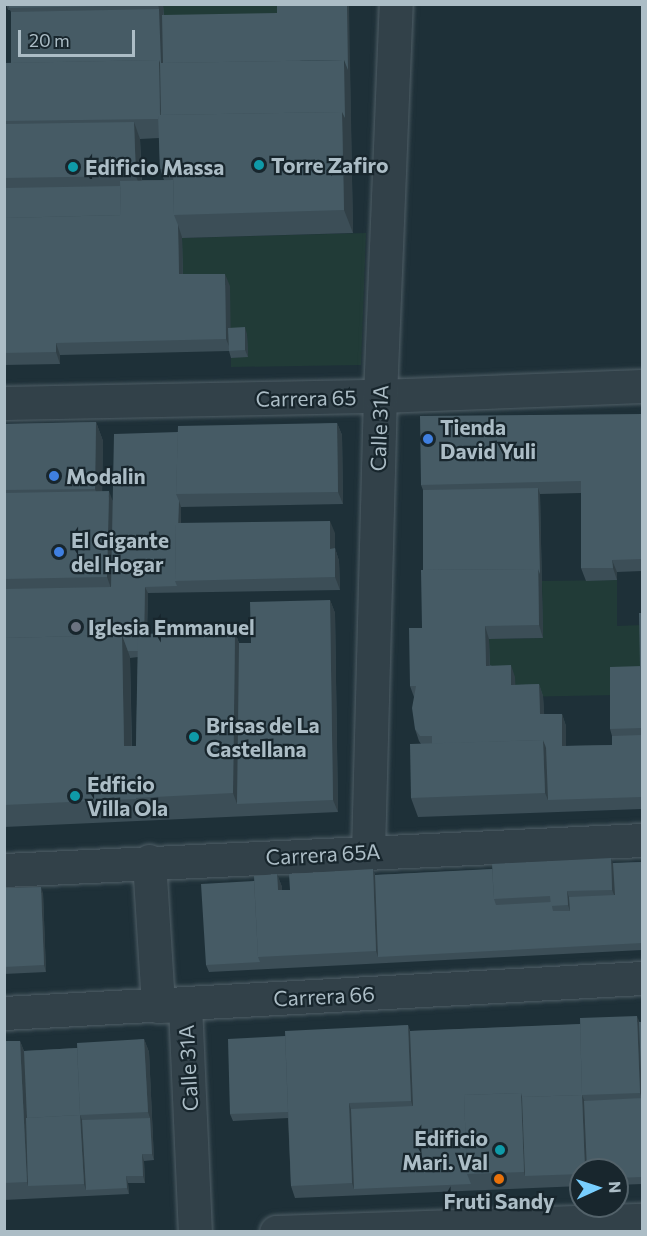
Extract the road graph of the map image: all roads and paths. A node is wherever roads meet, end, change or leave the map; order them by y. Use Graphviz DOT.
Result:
graph roads {
  1 [pos="396,4"];
  2 [pos="642,386"];
  3 [pos="380,396"];
  4 [pos="4,403"];
  5 [pos="642,840"];
  6 [pos="368,852"];
  7 [pos="149,861"];
  8 [pos="4,870"];
  9 [pos="642,978"];
  10 [pos="171,1005"];
  11 [pos="4,1013"];
  12 [pos="642,1220"];
  13 [pos="195,1232"];
  14 [pos="276,1232"];
  1 -- 3 [label="street, Calle 31A"];
  2 -- 3 [label="street, Carrera 65"];
  3 -- 4 [label="street, Carrera 65"];
  3 -- 6 [label="street, Calle 31A"];
  5 -- 6 [label="street, Carrera 65A"];
  6 -- 7 [label="street, Carrera 65A"];
  7 -- 8 [label="street, Carrera 65A"];
  7 -- 10 [label="street, Calle 31A"];
  9 -- 10 [label="street, Carrera 66"];
  10 -- 11 [label="street, Carrera 66"];
  10 -- 13 [label="street, Calle 31A"];
  12 -- 14 [label="street"];
}
